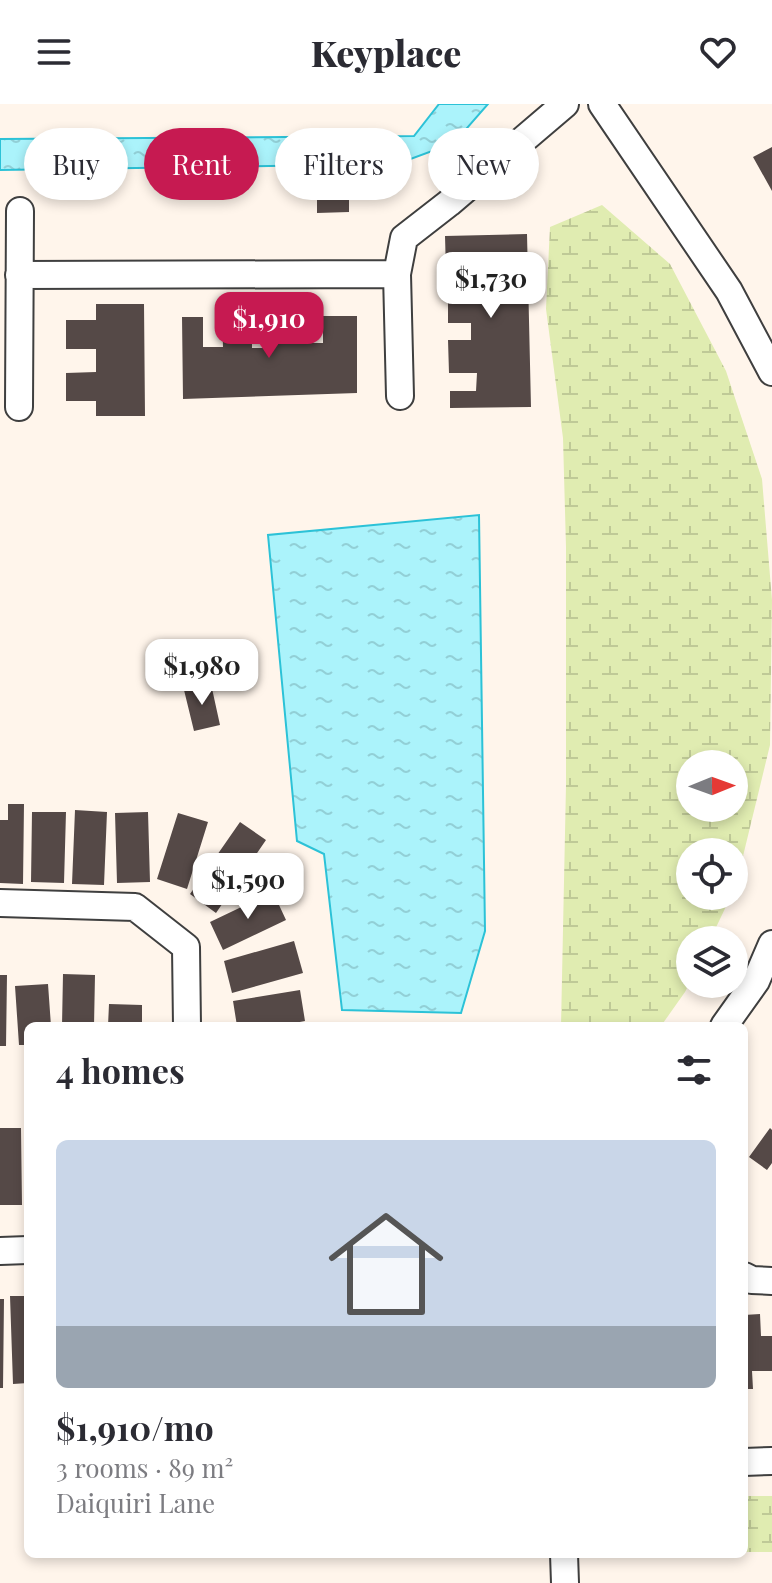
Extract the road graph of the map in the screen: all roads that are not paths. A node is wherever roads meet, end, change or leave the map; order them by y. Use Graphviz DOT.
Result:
graph roads {
  1 [pos="565,104"];
  2 [pos="602,104"];
  3 [pos="20,211"];
  4 [pos="397,274"];
  5 [pos="19,275"];
  6 [pos="772,372"];
  7 [pos="400,396"];
  8 [pos="19,407"];
  9 [pos="0,903"];
  10 [pos="772,944"];
  11 [pos="187,1022"];
  12 [pos="727,1022"];
  13 [pos="24,1250"];
  14 [pos="0,1251"];
  15 [pos="748,1278"];
  16 [pos="772,1281"];
  17 [pos="772,1461"];
  18 [pos="748,1462"];
  19 [pos="564,1558"];
  20 [pos="565,1583"];
  1 -- 4 [label="street"];
  2 -- 6 [label="street"];
  3 -- 5 [label="street"];
  4 -- 5 [label="street"];
  4 -- 7 [label="street"];
  5 -- 8 [label="street"];
  9 -- 11 [label="street"];
  10 -- 12 [label="street"];
  13 -- 14 [label="street"];
  15 -- 16 [label="street"];
  17 -- 18 [label="street"];
  19 -- 20 [label="street"];
}
